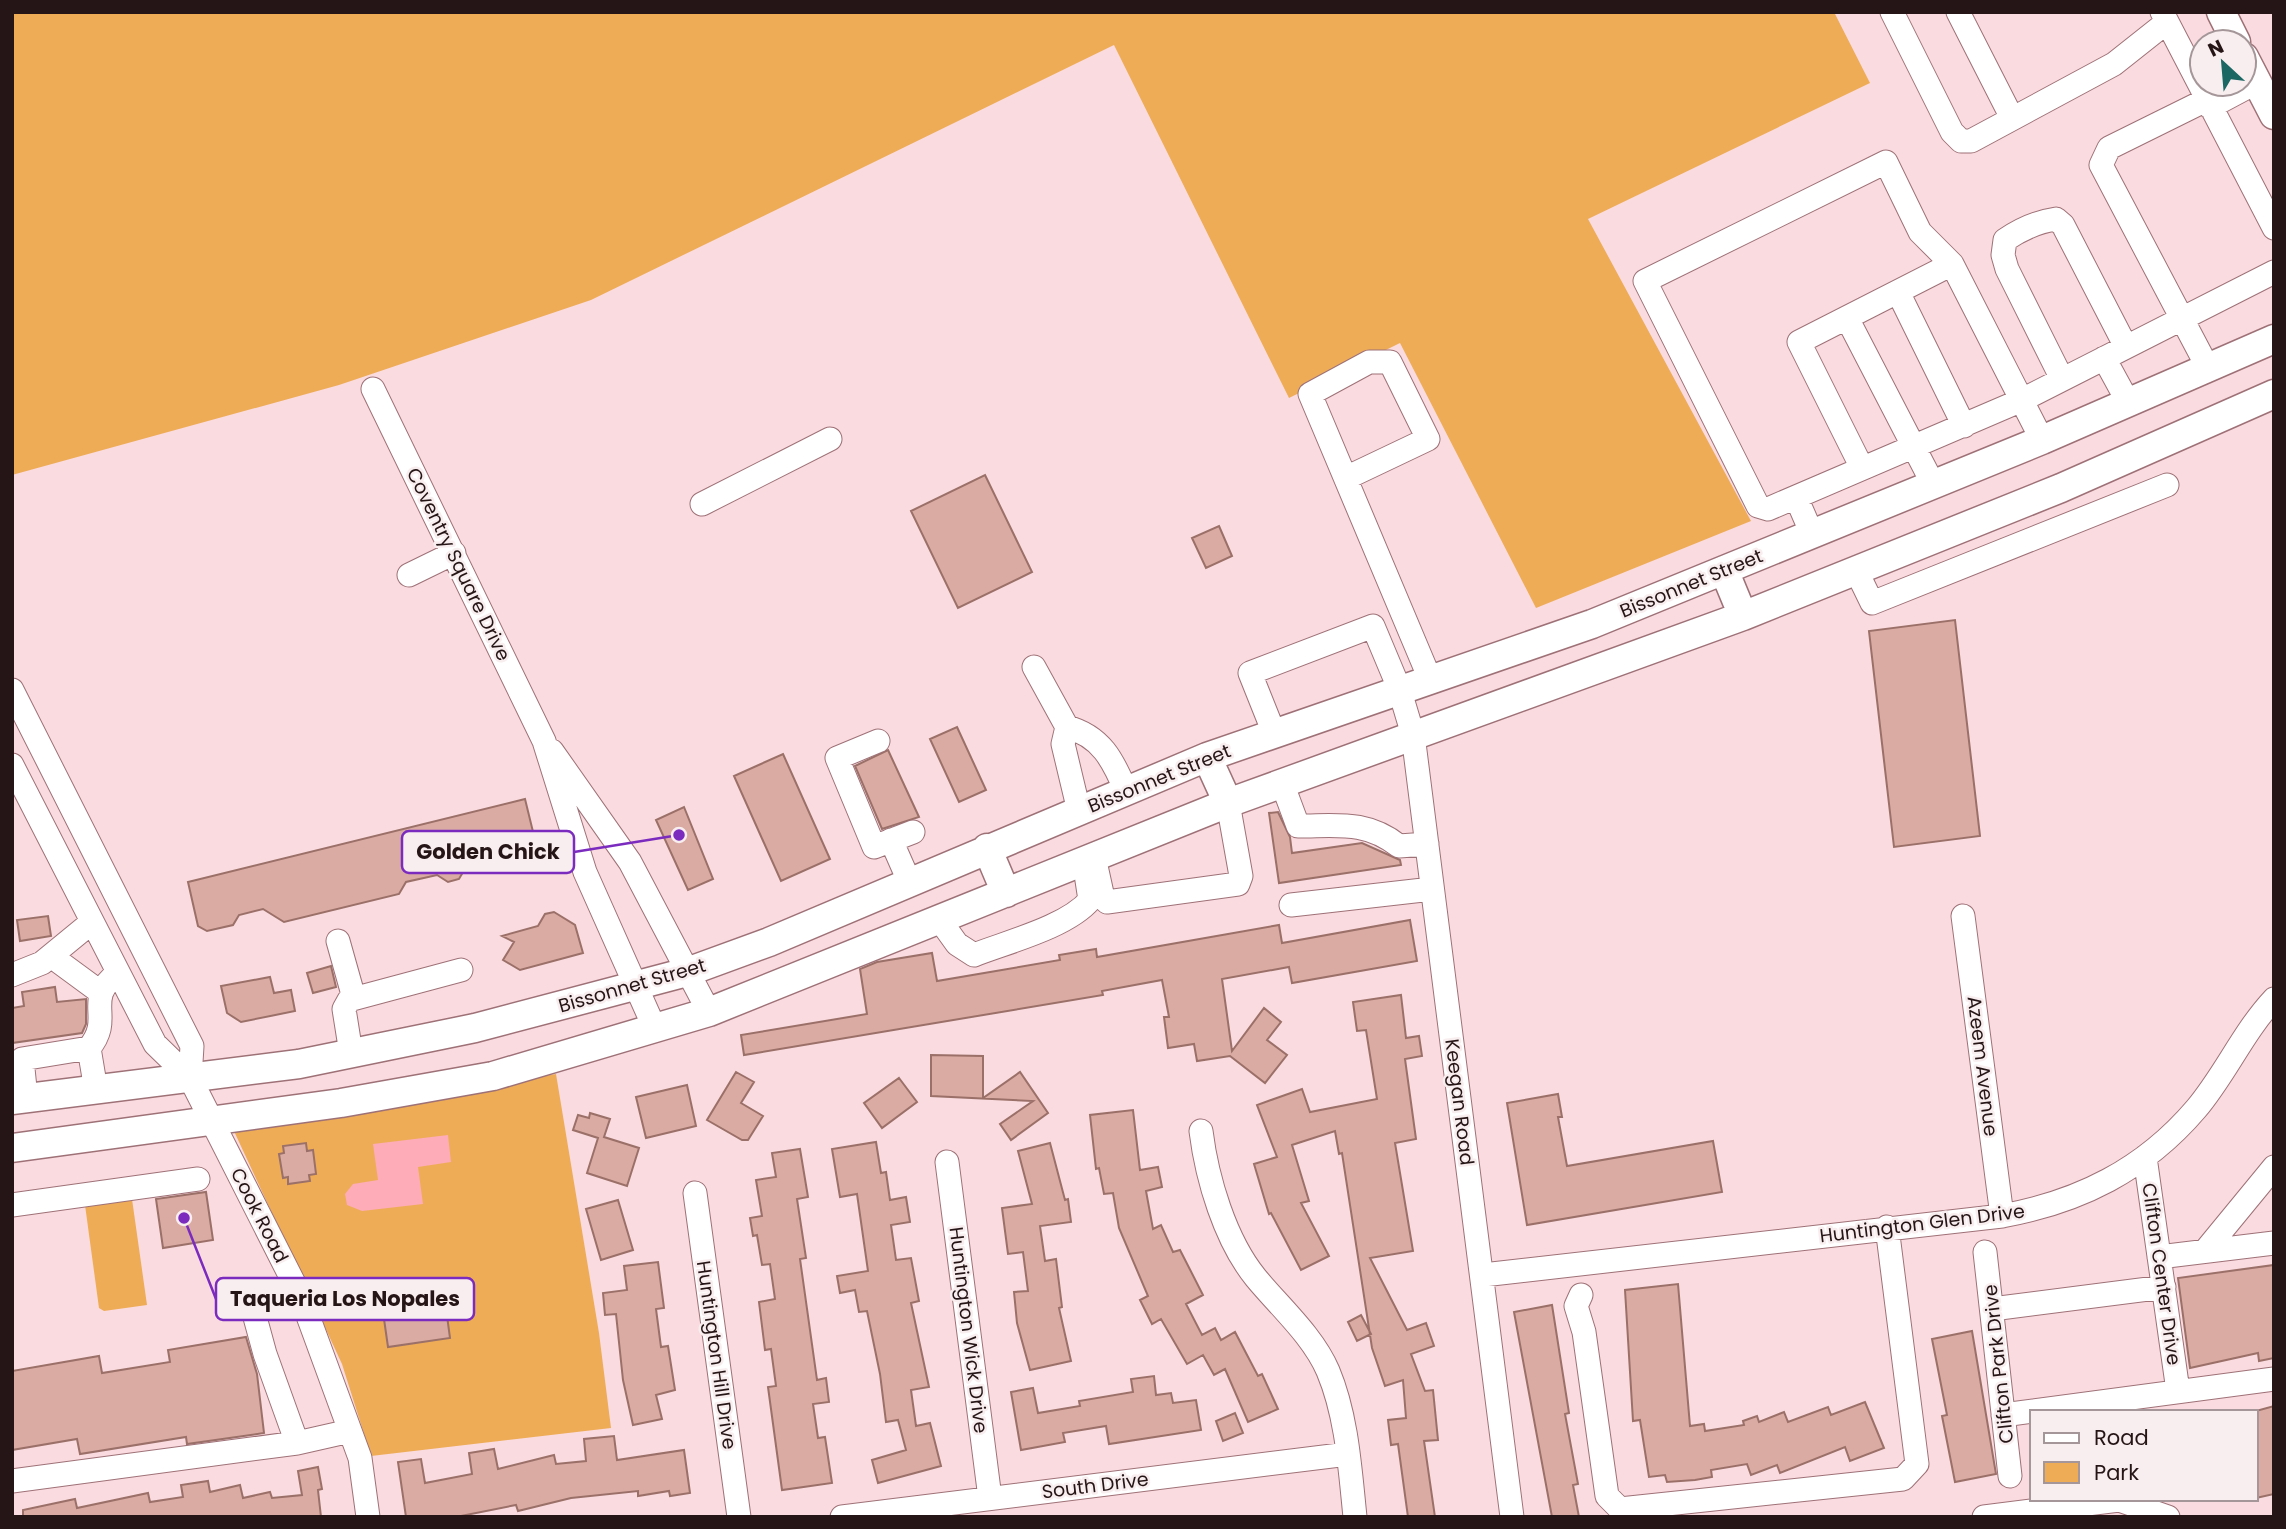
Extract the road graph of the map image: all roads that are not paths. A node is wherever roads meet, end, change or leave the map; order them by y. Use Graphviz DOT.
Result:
graph roads {
  1 [pos="1892,12"];
  2 [pos="1958,12"];
  3 [pos="2221,12"];
  4 [pos="2164,17"];
  5 [pos="2229,28"];
  6 [pos="2258,84"];
  7 [pos="2221,98"];
  8 [pos="2208,104"];
  9 [pos="2274,115"];
  10 [pos="2012,118"];
  11 [pos="2274,228"];
  12 [pos="1952,264"];
  13 [pos="2274,272"];
  14 [pos="1898,292"];
  15 [pos="1847,318"];
  16 [pos="2182,319"];
  17 [pos="2274,339"];
  18 [pos="2126,347"];
  19 [pos="2104,358"];
  20 [pos="2208,368"];
  21 [pos="2062,379"];
  22 [pos="373,389"];
  23 [pos="2022,400"];
  24 [pos="2272,400"];
  25 [pos="2128,402"];
  26 [pos="1964,426"];
  27 [pos="830,439"];
  28 [pos="2042,440"];
  29 [pos="1914,446"];
  30 [pos="1862,468"];
  31 [pos="1346,478"];
  32 [pos="1933,484"];
  33 [pos="2167,485"];
  34 [pos="1796,497"];
  35 [pos="702,504"];
  36 [pos="1812,534"];
  37 [pos="454,553"];
  38 [pos="1724,570"];
  39 [pos="1856,570"];
  40 [pos="409,575"];
  41 [pos="1742,616"];
  42 [pos="1034,667"];
  43 [pos="1430,678"];
  44 [pos="1399,688"];
  45 [pos="12,690"];
  46 [pos="1068,727"];
  47 [pos="1274,733"];
  48 [pos="1413,735"];
  49 [pos="544,741"];
  50 [pos="878,741"];
  51 [pos="1206,757"];
  52 [pos="12,765"];
  53 [pos="1282,783"];
  54 [pos="1126,791"];
  55 [pos="1228,803"];
  56 [pos="1079,811"];
  57 [pos="913,832"];
  58 [pos="891,840"];
  59 [pos="1427,844"];
  60 [pos="988,848"];
  61 [pos="1088,860"];
  62 [pos="909,881"];
  63 [pos="1433,889"];
  64 [pos="1006,893"];
  65 [pos="1291,905"];
  66 [pos="1963,916"];
  67 [pos="939,919"];
  68 [pos="92,922"];
  69 [pos="338,941"];
  70 [pos="51,956"];
  71 [pos="461,970"];
  72 [pos="687,972"];
  73 [pos="118,973"];
  74 [pos="12,975"];
  75 [pos="635,988"];
  76 [pos="100,992"];
  77 [pos="354,998"];
  78 [pos="2274,999"];
  79 [pos="709,1012"];
  80 [pos="655,1029"];
  81 [pos="89,1048"];
  82 [pos="351,1053"];
  83 [pos="17,1060"];
  84 [pos="190,1078"];
  85 [pos="96,1090"];
  86 [pos="19,1099"];
  87 [pos="213,1121"];
  88 [pos="1200,1131"];
  89 [pos="12,1148"];
  90 [pos="2146,1157"];
  91 [pos="947,1161"];
  92 [pos="2274,1167"];
  93 [pos="198,1179"];
  94 [pos="695,1193"];
  95 [pos="12,1205"];
  96 [pos="2002,1216"];
  97 [pos="1887,1227"];
  98 [pos="2274,1242"];
  99 [pos="2205,1251"];
  100 [pos="1986,1252"];
  101 [pos="2160,1257"];
  102 [pos="1576,1264"];
  103 [pos="1483,1275"];
  104 [pos="2164,1287"];
  105 [pos="1992,1309"];
  106 [pos="253,1310"];
  107 [pos="2274,1379"];
  108 [pos="2178,1391"];
  109 [pos="2039,1410"];
  110 [pos="2030,1411"];
  111 [pos="2003,1415"];
  112 [pos="351,1431"];
  113 [pos="297,1443"];
  114 [pos="1348,1454"];
  115 [pos="2010,1476"];
  116 [pos="12,1481"];
  117 [pos="990,1498"];
  118 [pos="2111,1501"];
  119 [pos="2122,1501"];
  120 [pos="368,1517"];
  121 [pos="738,1517"];
  122 [pos="842,1517"];
  123 [pos="1356,1517"];
  124 [pos="1512,1517"];
  125 [pos="1984,1517"];
  126 [pos="2168,1517"];
  1 -- 10 [label="street"];
  2 -- 10 [label="street"];
  3 -- 5 [label="main road"];
  4 -- 8 [label="street"];
  4 -- 10 [label="street"];
  6 -- 9 [label="main road"];
  7 -- 8 [label="street"];
  8 -- 11 [label="street"];
  8 -- 16 [label="street"];
  12 -- 14 [label="street"];
  12 -- 23 [label="street"];
  12 -- 34 [label="street"];
  13 -- 16 [label="street"];
  14 -- 15 [label="street"];
  14 -- 26 [label="street"];
  15 -- 29 [label="street"];
  15 -- 30 [label="street"];
  16 -- 18 [label="street"];
  16 -- 20 [label="street"];
  17 -- 20 [label="main road, Bissonnet Street"];
  18 -- 19 [label="street"];
  18 -- 21 [label="street"];
  19 -- 21 [label="street"];
  19 -- 25 [label="street"];
  20 -- 25 [label="main road, Bissonnet Street"];
  21 -- 23 [label="street"];
  22 -- 37 [label="street, Coventry Square Drive"];
  23 -- 26 [label="street"];
  23 -- 28 [label="street"];
  24 -- 39 [label="main road"];
  25 -- 28 [label="main road, Bissonnet Street"];
  26 -- 29 [label="street"];
  27 -- 35 [label="street"];
  28 -- 32 [label="main road, Bissonnet Street"];
  29 -- 30 [label="street"];
  29 -- 32 [label="street"];
  30 -- 34 [label="street"];
  31 -- 31 [label="street"];
  31 -- 43 [label="street"];
  32 -- 36 [label="main road, Bissonnet Street"];
  33 -- 39 [label="street"];
  34 -- 36 [label="street"];
  36 -- 38 [label="main road, Bissonnet Street"];
  37 -- 40 [label="street"];
  37 -- 49 [label="street, Coventry Square Drive"];
  38 -- 41 [label="main road"];
  38 -- 43 [label="main road, Bissonnet Street"];
  39 -- 41 [label="main road"];
  41 -- 48 [label="main road"];
  42 -- 46 [label="street"];
  43 -- 44 [label="main road, Bissonnet Street"];
  44 -- 47 [label="main road, Bissonnet Street"];
  44 -- 47 [label="street, Keegan Road"];
  44 -- 48 [label="street, Keegan Road"];
  45 -- 84 [label="street, Cook Road"];
  46 -- 54 [label="street"];
  46 -- 56 [label="street"];
  47 -- 51 [label="main road, Bissonnet Street"];
  48 -- 53 [label="main road"];
  48 -- 59 [label="street, Keegan Road"];
  49 -- 72 [label="street, Coventry Square Drive"];
  49 -- 75 [label="street, Coventry Square Drive"];
  50 -- 58 [label="street"];
  51 -- 54 [label="main road, Bissonnet Street"];
  51 -- 55 [label="main road"];
  52 -- 68 [label="street, Cook Road"];
  53 -- 55 [label="main road"];
  53 -- 59 [label="street"];
  54 -- 56 [label="main road, Bissonnet Street"];
  55 -- 61 [label="main road"];
  55 -- 61 [label="street"];
  56 -- 60 [label="main road, Bissonnet Street"];
  57 -- 58 [label="street"];
  58 -- 62 [label="street"];
  59 -- 63 [label="street, Keegan Road"];
  60 -- 62 [label="main road, Bissonnet Street"];
  60 -- 64 [label="main road"];
  61 -- 64 [label="main road"];
  61 -- 67 [label="street"];
  62 -- 72 [label="main road, Bissonnet Street"];
  63 -- 65 [label="street"];
  63 -- 103 [label="street, Keegan Road"];
  64 -- 67 [label="main road"];
  66 -- 96 [label="street, Azeem Avenue"];
  67 -- 79 [label="main road"];
  68 -- 70 [label="street"];
  68 -- 73 [label="street, Cook Road"];
  69 -- 77 [label="street"];
  70 -- 74 [label="street"];
  70 -- 76 [label="street"];
  71 -- 77 [label="street"];
  72 -- 75 [label="main road, Bissonnet Street"];
  72 -- 79 [label="street, Coventry Square Drive"];
  73 -- 76 [label="street"];
  73 -- 84 [label="street, Cook Road"];
  75 -- 80 [label="street, Coventry Square Drive"];
  75 -- 82 [label="main road, Bissonnet Street"];
  76 -- 81 [label="street"];
  77 -- 82 [label="street"];
  78 -- 90 [label="street, Huntington Glen Drive"];
  79 -- 80 [label="main road"];
  80 -- 87 [label="main road"];
  81 -- 83 [label="street"];
  81 -- 85 [label="street"];
  82 -- 84 [label="main road, Bissonnet Street"];
  83 -- 86 [label="street"];
  84 -- 85 [label="main road, Bissonnet Street"];
  84 -- 87 [label="street, Cook Road"];
  85 -- 86 [label="main road, Bissonnet Street"];
  87 -- 89 [label="main road"];
  87 -- 112 [label="street, Cook Road"];
  88 -- 114 [label="street"];
  90 -- 96 [label="street, Huntington Glen Drive"];
  90 -- 101 [label="street, Clifton Center Drive"];
  91 -- 117 [label="street, Huntington Wick Drive"];
  92 -- 99 [label="street"];
  93 -- 95 [label="street"];
  94 -- 121 [label="street, Huntington Hill Drive"];
  96 -- 97 [label="street, Huntington Glen Drive"];
  97 -- 102 [label="street, Huntington Glen Drive"];
  97 -- 102 [label="street"];
  98 -- 99 [label="street"];
  99 -- 101 [label="street"];
  100 -- 105 [label="street, Clifton Park Drive"];
  101 -- 104 [label="street, Clifton Center Drive"];
  102 -- 103 [label="street, Huntington Glen Drive"];
  103 -- 124 [label="street, Keegan Road"];
  104 -- 105 [label="street"];
  104 -- 108 [label="street, Clifton Center Drive"];
  105 -- 111 [label="street, Clifton Park Drive"];
  106 -- 113 [label="street"];
  107 -- 108 [label="street"];
  108 -- 109 [label="street"];
  110 -- 111 [label="street"];
  111 -- 115 [label="street, Clifton Park Drive"];
  112 -- 113 [label="street"];
  112 -- 120 [label="street, Cook Road"];
  113 -- 116 [label="street"];
  114 -- 117 [label="street, South Drive"];
  114 -- 123 [label="street"];
  117 -- 122 [label="street, South Drive"];
  118 -- 125 [label="street"];
  119 -- 126 [label="street"];
}
